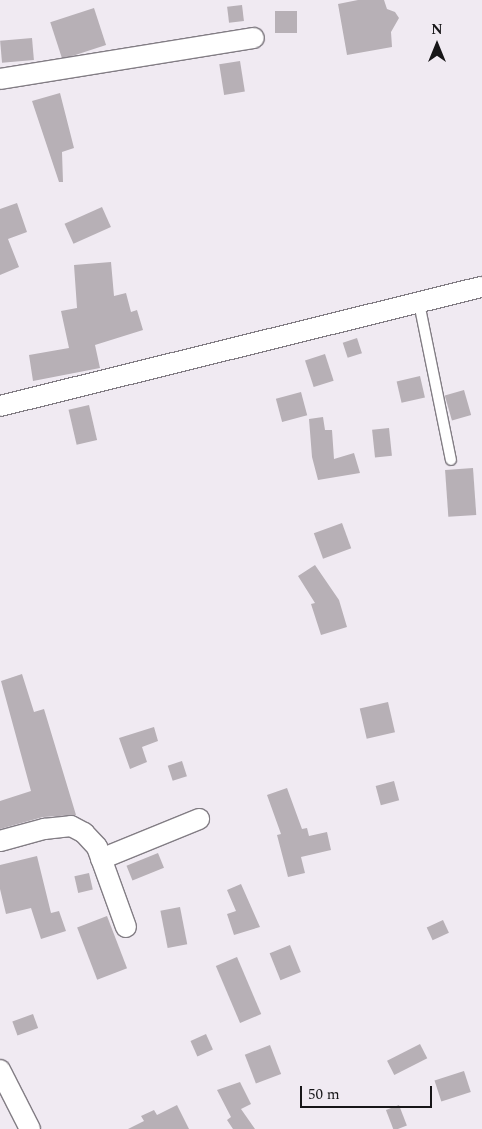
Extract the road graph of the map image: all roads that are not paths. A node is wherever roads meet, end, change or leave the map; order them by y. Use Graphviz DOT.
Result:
graph roads {
  1 [pos="254,38"];
  2 [pos="0,79"];
  3 [pos="482,287"];
  4 [pos="419,303"];
  5 [pos="0,406"];
  6 [pos="451,460"];
  7 [pos="199,819"];
  8 [pos="0,841"];
  9 [pos="101,859"];
  10 [pos="126,927"];
  11 [pos="0,1070"];
  12 [pos="30,1129"];
  1 -- 2 [label="street"];
  3 -- 4 [label="street"];
  4 -- 5 [label="street"];
  4 -- 6 [label="lane"];
  7 -- 9 [label="street"];
  8 -- 9 [label="street"];
  9 -- 10 [label="street"];
  11 -- 12 [label="street"];
}
